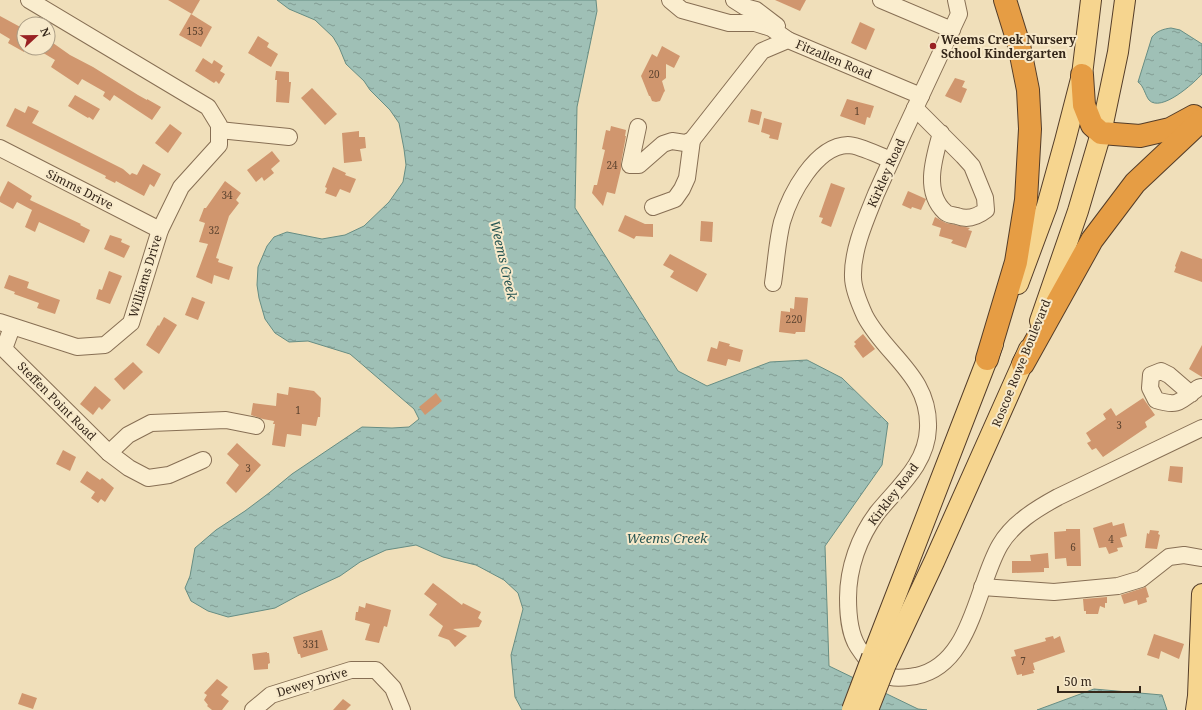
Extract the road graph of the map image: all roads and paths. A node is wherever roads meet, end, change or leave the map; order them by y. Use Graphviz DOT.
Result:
graph roads {
  1 [pos="29,0"];
  2 [pos="670,0"];
  3 [pos="734,0"];
  4 [pos="760,0"];
  5 [pos="881,0"];
  6 [pos="956,0"];
  7 [pos="1005,0"];
  8 [pos="1091,0"];
  9 [pos="1125,0"];
  10 [pos="777,26"];
  11 [pos="952,30"];
  12 [pos="788,40"];
  13 [pos="1082,75"];
  14 [pos="918,102"];
  15 [pos="1202,112"];
  16 [pos="1202,120"];
  17 [pos="638,127"];
  18 [pos="219,130"];
  19 [pos="941,133"];
  20 [pos="1101,133"];
  21 [pos="289,137"];
  22 [pos="692,140"];
  23 [pos="0,148"];
  24 [pos="891,160"];
  25 [pos="653,206"];
  26 [pos="160,230"];
  27 [pos="773,283"];
  28 [pos="6,324"];
  29 [pos="987,359"];
  30 [pos="1023,364"];
  31 [pos="256,426"];
  32 [pos="1202,428"];
  33 [pos="108,453"];
  34 [pos="203,460"];
  35 [pos="1202,558"];
  36 [pos="982,587"];
  37 [pos="1202,594"];
  38 [pos="879,660"];
  39 [pos="1199,701"];
  40 [pos="253,710"];
  41 [pos="402,710"];
  42 [pos="852,710"];
  43 [pos="868,710"];
  1 -- 18 [label="street"];
  2 -- 12 [label="street"];
  3 -- 10 [label="street"];
  4 -- 10 [label="street"];
  5 -- 11 [label="street"];
  6 -- 11 [label="street, Kirkley Road"];
  7 -- 29 [label="highway"];
  8 -- 13 [label="main road, Roscoe Rowe Boulevard"];
  9 -- 20 [label="main road, Roscoe Rowe Boulevard"];
  10 -- 12 [label="street"];
  11 -- 14 [label="street, Kirkley Road"];
  12 -- 14 [label="street, Fitzallen Road"];
  12 -- 22 [label="street, Fitzallen Road"];
  13 -- 20 [label="highway"];
  13 -- 29 [label="main road, Roscoe Rowe Boulevard"];
  14 -- 19 [label="street"];
  14 -- 24 [label="street, Kirkley Road"];
  15 -- 20 [label="highway"];
  16 -- 30 [label="highway"];
  17 -- 22 [label="street"];
  18 -- 21 [label="street"];
  18 -- 26 [label="street, Williams Drive"];
  19 -- 19 [label="street"];
  20 -- 30 [label="main road, Roscoe Rowe Boulevard"];
  22 -- 25 [label="street"];
  23 -- 26 [label="street, Simms Drive"];
  24 -- 27 [label="street"];
  24 -- 36 [label="street, Kirkley Road"];
  26 -- 28 [label="street, Williams Drive"];
  28 -- 33 [label="street, Steffen Point Road"];
  29 -- 38 [label="main road, Roscoe Rowe Boulevard"];
  30 -- 38 [label="main road, Roscoe Rowe Boulevard"];
  31 -- 33 [label="street"];
  32 -- 36 [label="street, Kirkley Road"];
  33 -- 34 [label="street, Steffen Point Road"];
  35 -- 36 [label="street"];
  37 -- 39 [label="main road"];
  38 -- 42 [label="main road, Roscoe Rowe Boulevard, bridge"];
  38 -- 43 [label="main road, Roscoe Rowe Boulevard, bridge"];
  40 -- 41 [label="street, Dewey Drive"];
}
